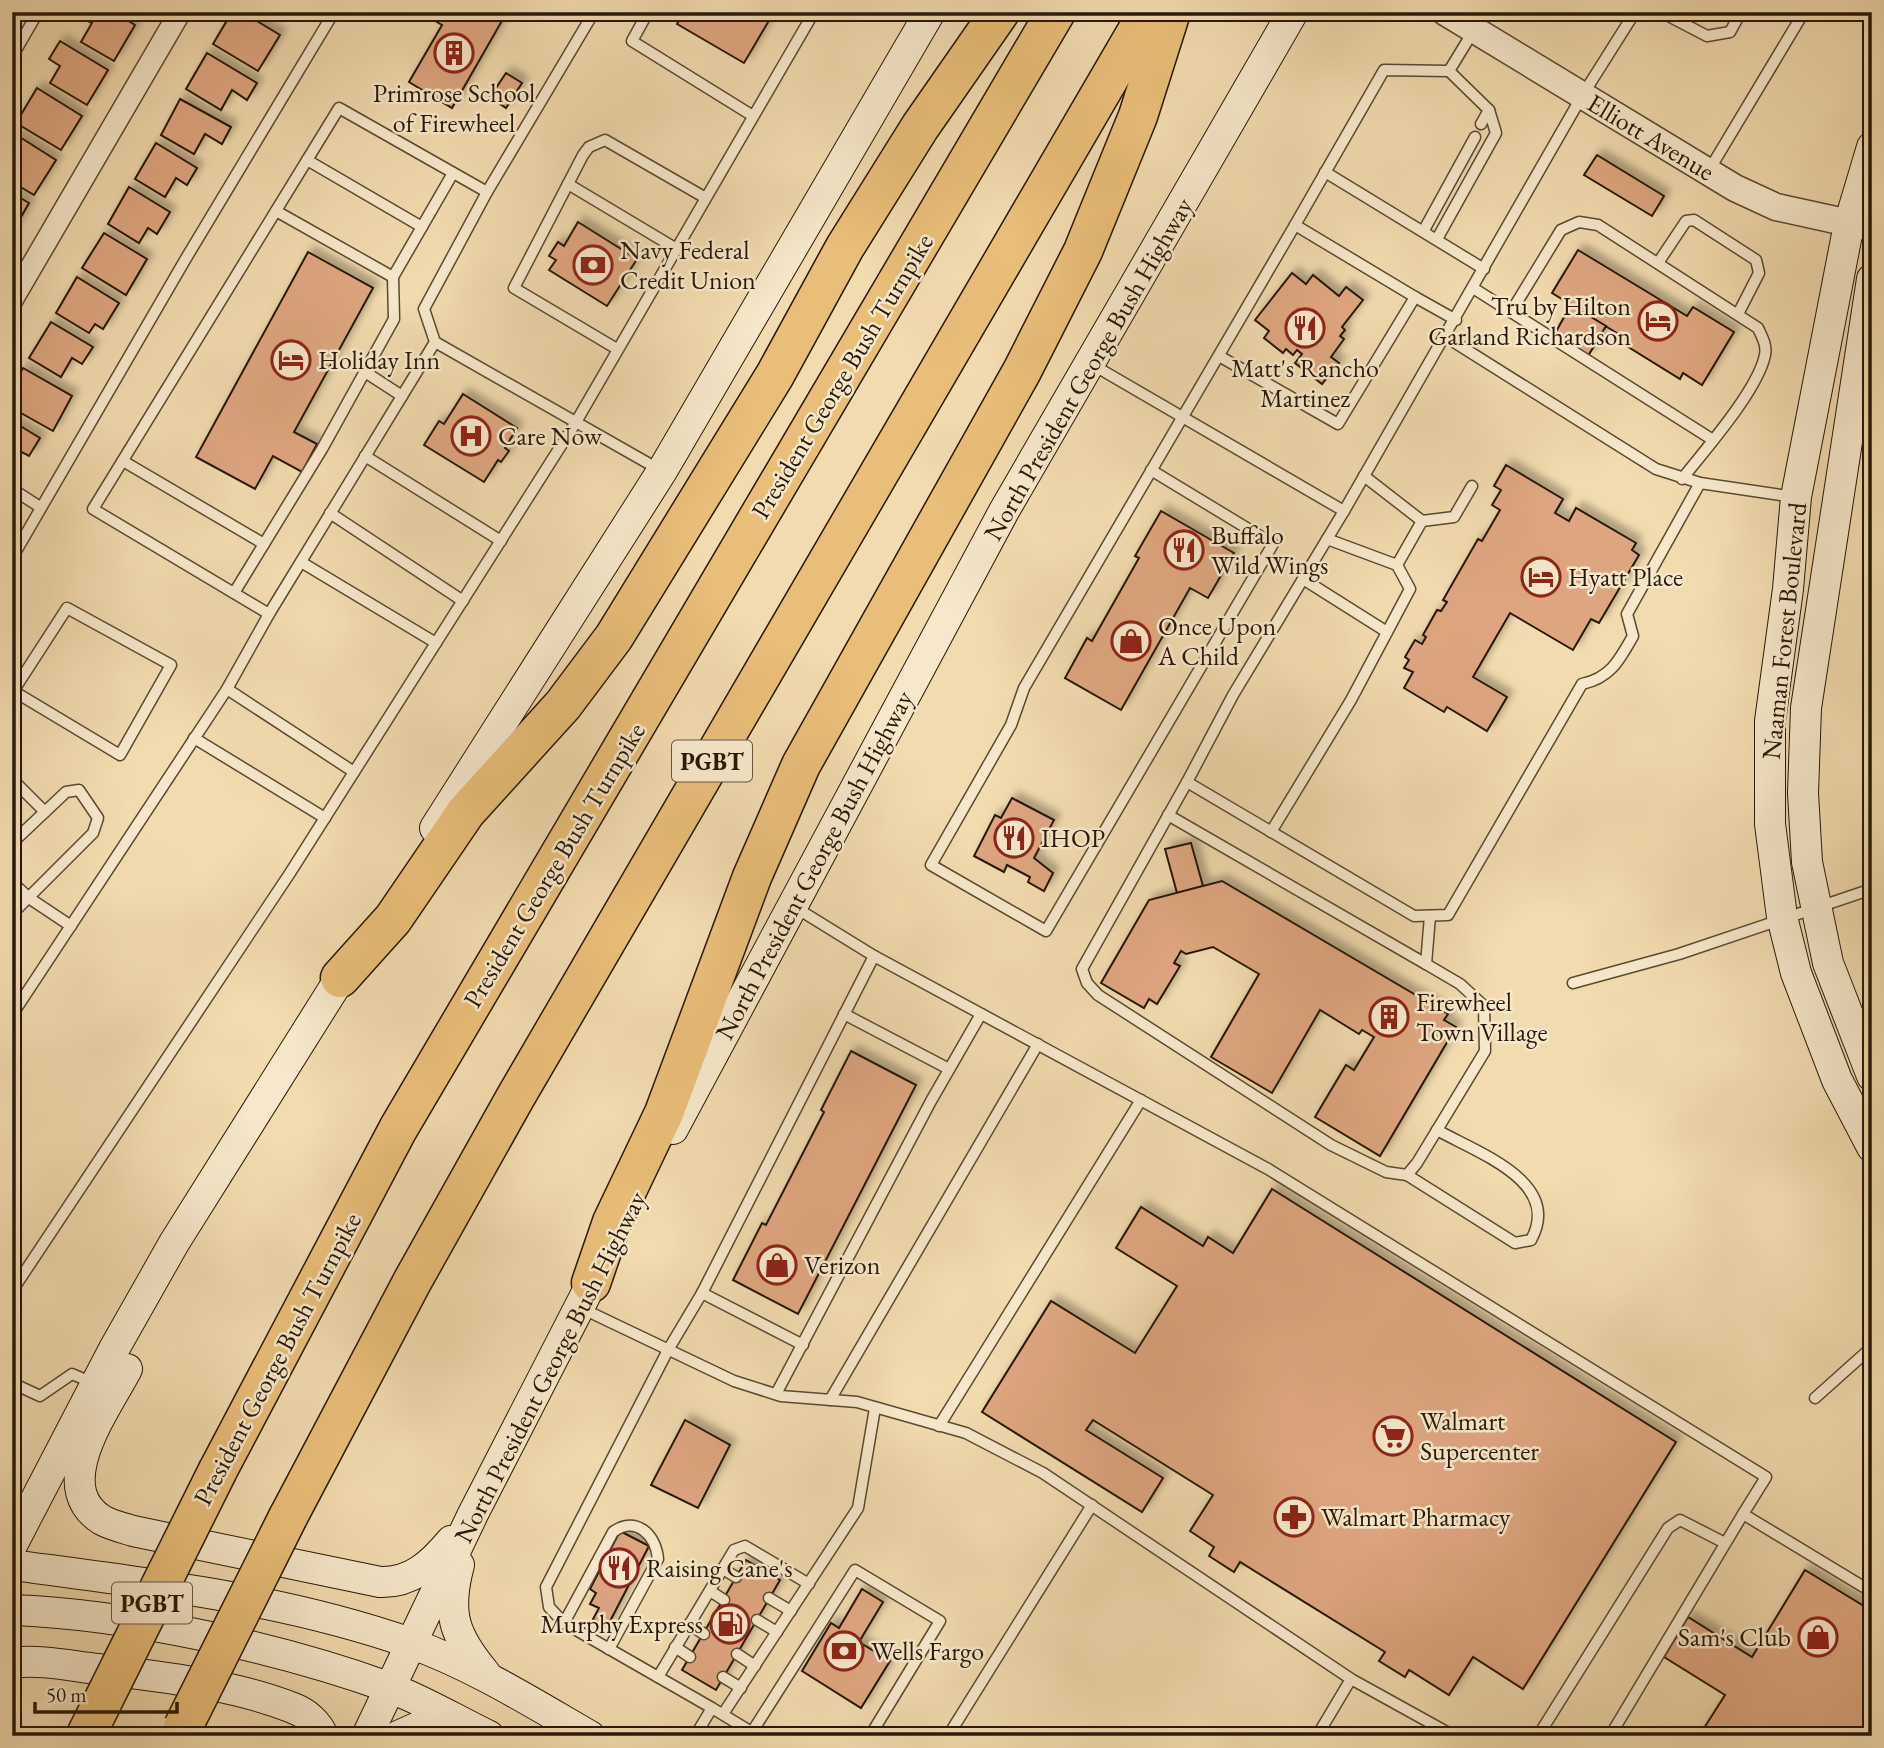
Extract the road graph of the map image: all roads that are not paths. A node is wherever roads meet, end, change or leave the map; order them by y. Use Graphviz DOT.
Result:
graph roads {
  1 [pos="38,12"];
  2 [pos="180,12"];
  3 [pos="334,12"];
  4 [pos="594,12"];
  5 [pos="648,12"];
  6 [pos="814,12"];
  7 [pos="930,12"];
  8 [pos="1000,12"];
  9 [pos="1056,12"];
  10 [pos="1148,12"];
  11 [pos="1171,12"];
  12 [pos="1293,12"];
  13 [pos="1445,12"];
  14 [pos="1635,12"];
  15 [pos="1661,12"];
  16 [pos="1741,12"];
  17 [pos="1804,12"];
  18 [pos="1474,30"];
  19 [pos="12,57"];
  20 [pos="1449,71"];
  21 [pos="1582,96"];
  22 [pos="1489,110"];
  23 [pos="752,116"];
  24 [pos="1481,124"];
  25 [pos="1475,137"];
  26 [pos="1872,147"];
  27 [pos="307,160"];
  28 [pos="1325,172"];
  29 [pos="1708,172"];
  30 [pos="453,173"];
  31 [pos="568,184"];
  32 [pos="486,192"];
  33 [pos="704,197"];
  34 [pos="276,211"];
  35 [pos="1295,225"];
  36 [pos="1860,226"];
  37 [pos="422,227"];
  38 [pos="1424,230"];
  39 [pos="1437,239"];
  40 [pos="676,248"];
  41 [pos="1658,263"];
  42 [pos="1484,269"];
  43 [pos="393,277"];
  44 [pos="1872,279"];
  45 [pos="1473,288"];
  46 [pos="1415,297"];
  47 [pos="12,300"];
  48 [pos="1511,312"];
  49 [pos="1738,314"];
  50 [pos="1456,320"];
  51 [pos="1446,337"];
  52 [pos="435,342"];
  53 [pos="617,349"];
  54 [pos="1219,356"];
  55 [pos="1090,364"];
  56 [pos="365,372"];
  57 [pos="402,396"];
  58 [pos="1183,418"];
  59 [pos="576,422"];
  60 [pos="1713,440"];
  61 [pos="365,456"];
  62 [pos="123,461"];
  63 [pos="1152,470"];
  64 [pos="662,471"];
  65 [pos="1364,476"];
  66 [pos="1682,479"];
  67 [pos="1700,483"];
  68 [pos="1472,486"];
  69 [pos="12,489"];
  70 [pos="1796,497"];
  71 [pos="40,507"];
  72 [pos="1344,511"];
  73 [pos="330,513"];
  74 [pos="1422,521"];
  75 [pos="1327,539"];
  76 [pos="501,541"];
  77 [pos="264,544"];
  78 [pos="1829,556"];
  79 [pos="12,558"];
  80 [pos="301,562"];
  81 [pos="1397,565"];
  82 [pos="1303,579"];
  83 [pos="234,593"];
  84 [pos="463,601"];
  85 [pos="269,614"];
  86 [pos="1387,632"];
  87 [pos="436,643"];
  88 [pos="227,689"];
  89 [pos="14,693"];
  90 [pos="194,738"];
  91 [pos="354,772"];
  92 [pos="12,779"];
  93 [pos="1187,782"];
  94 [pos="45,812"];
  95 [pos="1168,816"];
  96 [pos="325,818"];
  97 [pos="1271,832"];
  98 [pos="12,844"];
  99 [pos="12,882"];
  100 [pos="1872,889"];
  101 [pos="29,898"];
  102 [pos="792,905"];
  103 [pos="1815,906"];
  104 [pos="12,914"];
  105 [pos="1430,916"];
  106 [pos="1782,917"];
  107 [pos="71,926"];
  108 [pos="874,956"];
  109 [pos="1426,964"];
  110 [pos="340,978"];
  111 [pos="1573,983"];
  112 [pos="844,1014"];
  113 [pos="981,1014"];
  114 [pos="12,1015"];
  115 [pos="1038,1044"];
  116 [pos="949,1069"];
  117 [pos="1872,1076"];
  118 [pos="1141,1100"];
  119 [pos="1437,1130"];
  120 [pos="1872,1147"];
  121 [pos="1407,1175"];
  122 [pos="174,1242"];
  123 [pos="12,1291"];
  124 [pos="702,1293"];
  125 [pos="585,1295"];
  126 [pos="803,1345"];
  127 [pos="1872,1347"];
  128 [pos="668,1350"];
  129 [pos="12,1383"];
  130 [pos="96,1384"];
  131 [pos="776,1394"];
  132 [pos="1815,1398"];
  133 [pos="830,1400"];
  134 [pos="875,1408"];
  135 [pos="939,1426"];
  136 [pos="1092,1506"];
  137 [pos="473,1514"];
  138 [pos="1743,1514"];
  139 [pos="1725,1543"];
  140 [pos="12,1545"];
  141 [pos="12,1565"];
  142 [pos="723,1569"];
  143 [pos="736,1577"];
  144 [pos="809,1584"];
  145 [pos="709,1591"];
  146 [pos="1872,1592"];
  147 [pos="769,1598"];
  148 [pos="724,1600"];
  149 [pos="12,1610"];
  150 [pos="791,1611"];
  151 [pos="757,1620"];
  152 [pos="564,1623"];
  153 [pos="690,1624"];
  154 [pos="777,1632"];
  155 [pos="704,1633"];
  156 [pos="410,1643"];
  157 [pos="676,1647"];
  158 [pos="609,1649"];
  159 [pos="737,1654"];
  160 [pos="690,1657"];
  161 [pos="12,1663"];
  162 [pos="755,1666"];
  163 [pos="658,1677"];
  164 [pos="723,1677"];
  165 [pos="490,1679"];
  166 [pos="1352,1679"];
  167 [pos="390,1688"];
  168 [pos="741,1688"];
  169 [pos="712,1708"];
  170 [pos="723,1714"];
  171 [pos="459,1721"];
  172 [pos="181,1731"];
  173 [pos="755,1734"];
  174 [pos="86,1736"];
  175 [pos="323,1736"];
  176 [pos="367,1736"];
  177 [pos="398,1736"];
  178 [pos="489,1736"];
  179 [pos="590,1736"];
  180 [pos="695,1736"];
  181 [pos="870,1736"];
  182 [pos="947,1736"];
  183 [pos="1317,1736"];
  184 [pos="1454,1736"];
  185 [pos="1538,1736"];
  186 [pos="1610,1736"];
  1 -- 19 [label="lane"];
  2 -- 47 [label="street"];
  3 -- 71 [label="lane"];
  4 -- 32 [label="lane"];
  5 -- 23 [label="lane"];
  6 -- 23 [label="lane"];
  7 -- 64 [label="main road"];
  8 -- 110 [label="highway"];
  9 -- 174 [label="highway, President George Bush Turnpike / PGBT, bridge"];
  10 -- 172 [label="highway, PGBT, bridge"];
  11 -- 125 [label="highway"];
  12 -- 55 [label="main road, North President George Bush Highway"];
  13 -- 18 [label="street, Elliott Avenue"];
  14 -- 21 [label="lane"];
  15 -- 16 [label="lane"];
  17 -- 29 [label="lane"];
  18 -- 20 [label="lane"];
  18 -- 21 [label="street, Elliott Avenue"];
  20 -- 22 [label="lane"];
  20 -- 28 [label="lane"];
  21 -- 29 [label="street, Elliott Avenue"];
  21 -- 42 [label="lane"];
  22 -- 24 [label="lane"];
  22 -- 39 [label="lane"];
  23 -- 33 [label="lane"];
  25 -- 38 [label="lane"];
  26 -- 36 [label="main road, Naaman Forest Boulevard"];
  27 -- 30 [label="lane"];
  27 -- 34 [label="lane"];
  27 -- 37 [label="lane"];
  28 -- 35 [label="lane"];
  28 -- 38 [label="lane"];
  29 -- 36 [label="street, Elliott Avenue"];
  30 -- 32 [label="lane"];
  30 -- 37 [label="lane"];
  31 -- 33 [label="lane"];
  31 -- 40 [label="lane"];
  31 -- 53 [label="lane"];
  32 -- 52 [label="lane"];
  33 -- 40 [label="lane"];
  34 -- 43 [label="lane"];
  34 -- 62 [label="lane"];
  35 -- 46 [label="lane"];
  35 -- 54 [label="lane"];
  36 -- 70 [label="main road, Naaman Forest Boulevard"];
  37 -- 43 [label="lane"];
  38 -- 39 [label="lane"];
  39 -- 42 [label="lane"];
  40 -- 53 [label="lane"];
  41 -- 48 [label="lane"];
  41 -- 49 [label="lane"];
  41 -- 49 [label="lane"];
  42 -- 45 [label="lane"];
  43 -- 56 [label="lane"];
  44 -- 78 [label="main road, Naaman Forest Boulevard"];
  45 -- 48 [label="lane"];
  45 -- 50 [label="lane"];
  46 -- 50 [label="lane"];
  46 -- 54 [label="lane"];
  48 -- 60 [label="lane"];
  49 -- 60 [label="lane"];
  50 -- 51 [label="lane"];
  51 -- 65 [label="lane"];
  51 -- 66 [label="lane"];
  52 -- 57 [label="lane"];
  52 -- 59 [label="lane"];
  53 -- 59 [label="lane"];
  54 -- 58 [label="lane"];
  55 -- 58 [label="lane"];
  55 -- 102 [label="main road, North President George Bush Highway"];
  56 -- 57 [label="lane"];
  56 -- 77 [label="lane"];
  57 -- 61 [label="lane"];
  58 -- 63 [label="lane"];
  58 -- 72 [label="lane"];
  59 -- 64 [label="lane"];
  59 -- 76 [label="lane"];
  60 -- 66 [label="lane"];
  61 -- 73 [label="lane"];
  61 -- 76 [label="lane"];
  62 -- 77 [label="lane"];
  62 -- 83 [label="lane"];
  63 -- 63 [label="lane"];
  64 -- 110 [label="main road"];
  65 -- 72 [label="lane"];
  65 -- 74 [label="lane"];
  66 -- 67 [label="lane"];
  67 -- 70 [label="lane"];
  67 -- 105 [label="lane"];
  68 -- 74 [label="lane"];
  69 -- 71 [label="lane"];
  70 -- 78 [label="main road"];
  70 -- 106 [label="main road, Naaman Forest Boulevard"];
  71 -- 79 [label="lane"];
  72 -- 75 [label="lane"];
  73 -- 80 [label="lane"];
  73 -- 84 [label="lane"];
  74 -- 81 [label="lane"];
  75 -- 81 [label="lane"];
  75 -- 82 [label="lane"];
  76 -- 84 [label="lane"];
  77 -- 83 [label="lane"];
  78 -- 103 [label="main road, Naaman Forest Boulevard"];
  80 -- 85 [label="lane"];
  80 -- 87 [label="lane"];
  81 -- 86 [label="lane"];
  82 -- 86 [label="lane"];
  82 -- 93 [label="lane"];
  83 -- 85 [label="lane"];
  84 -- 87 [label="lane"];
  85 -- 88 [label="lane"];
  86 -- 97 [label="lane"];
  87 -- 91 [label="lane"];
  88 -- 90 [label="lane"];
  88 -- 91 [label="lane"];
  89 -- 89 [label="lane"];
  90 -- 96 [label="lane"];
  90 -- 107 [label="lane"];
  91 -- 96 [label="lane"];
  92 -- 94 [label="lane"];
  93 -- 95 [label="lane"];
  93 -- 97 [label="lane"];
  94 -- 98 [label="lane"];
  94 -- 101 [label="lane"];
  95 -- 109 [label="lane"];
  95 -- 121 [label="lane"];
  96 -- 123 [label="lane"];
  97 -- 105 [label="lane"];
  99 -- 101 [label="lane"];
  100 -- 103 [label="lane"];
  101 -- 104 [label="lane"];
  101 -- 107 [label="lane"];
  102 -- 108 [label="lane"];
  102 -- 125 [label="main road, North President George Bush Highway"];
  103 -- 106 [label="lane"];
  103 -- 117 [label="main road, Naaman Forest Boulevard"];
  105 -- 109 [label="lane"];
  106 -- 111 [label="lane"];
  106 -- 120 [label="main road, Naaman Forest Boulevard"];
  107 -- 114 [label="lane"];
  108 -- 112 [label="lane"];
  108 -- 113 [label="lane"];
  109 -- 119 [label="lane"];
  110 -- 122 [label="main road"];
  112 -- 116 [label="lane"];
  112 -- 124 [label="lane"];
  113 -- 115 [label="lane"];
  113 -- 116 [label="lane"];
  115 -- 118 [label="lane"];
  115 -- 133 [label="lane"];
  116 -- 126 [label="lane"];
  118 -- 135 [label="lane"];
  118 -- 138 [label="lane"];
  119 -- 121 [label="lane"];
  119 -- 121 [label="lane"];
  122 -- 130 [label="main road"];
  122 -- 137 [label="main road"];
  124 -- 126 [label="lane"];
  124 -- 128 [label="lane"];
  125 -- 128 [label="lane"];
  125 -- 137 [label="main road, North President George Bush Highway"];
  126 -- 131 [label="lane"];
  127 -- 132 [label="lane"];
  128 -- 131 [label="lane"];
  128 -- 152 [label="lane"];
  129 -- 130 [label="lane"];
  130 -- 140 [label="main road"];
  131 -- 133 [label="lane"];
  133 -- 134 [label="lane"];
  134 -- 135 [label="lane"];
  134 -- 144 [label="lane"];
  135 -- 136 [label="lane"];
  136 -- 166 [label="lane"];
  136 -- 182 [label="lane"];
  137 -- 156 [label="main road, North President George Bush Highway"];
  137 -- 165 [label="main road"];
  138 -- 139 [label="lane"];
  138 -- 146 [label="lane"];
  139 -- 185 [label="lane"];
  139 -- 186 [label="lane"];
  141 -- 156 [label="main road"];
  142 -- 143 [label="lane"];
  142 -- 144 [label="lane"];
  142 -- 145 [label="lane"];
  144 -- 150 [label="lane"];
  145 -- 148 [label="lane"];
  145 -- 153 [label="lane"];
  147 -- 150 [label="lane"];
  149 -- 167 [label="main road"];
  150 -- 154 [label="lane"];
  151 -- 154 [label="lane"];
  152 -- 158 [label="lane"];
  152 -- 158 [label="lane"];
  153 -- 155 [label="lane"];
  153 -- 157 [label="lane"];
  154 -- 162 [label="lane"];
  156 -- 165 [label="main road"];
  156 -- 167 [label="main road, North President George Bush Highway"];
  157 -- 160 [label="lane"];
  157 -- 163 [label="lane"];
  158 -- 163 [label="lane"];
  159 -- 162 [label="lane"];
  161 -- 175 [label="main road"];
  162 -- 168 [label="lane"];
  163 -- 169 [label="lane"];
  164 -- 168 [label="lane"];
  165 -- 179 [label="main road"];
  166 -- 183 [label="lane"];
  166 -- 184 [label="lane"];
  167 -- 171 [label="main road"];
  167 -- 176 [label="main road, North President George Bush Highway"];
  168 -- 170 [label="lane"];
  169 -- 170 [label="lane"];
  169 -- 180 [label="lane"];
  170 -- 173 [label="lane"];
  171 -- 177 [label="main road"];
  171 -- 178 [label="main road"];
  173 -- 181 [label="lane"];
}
